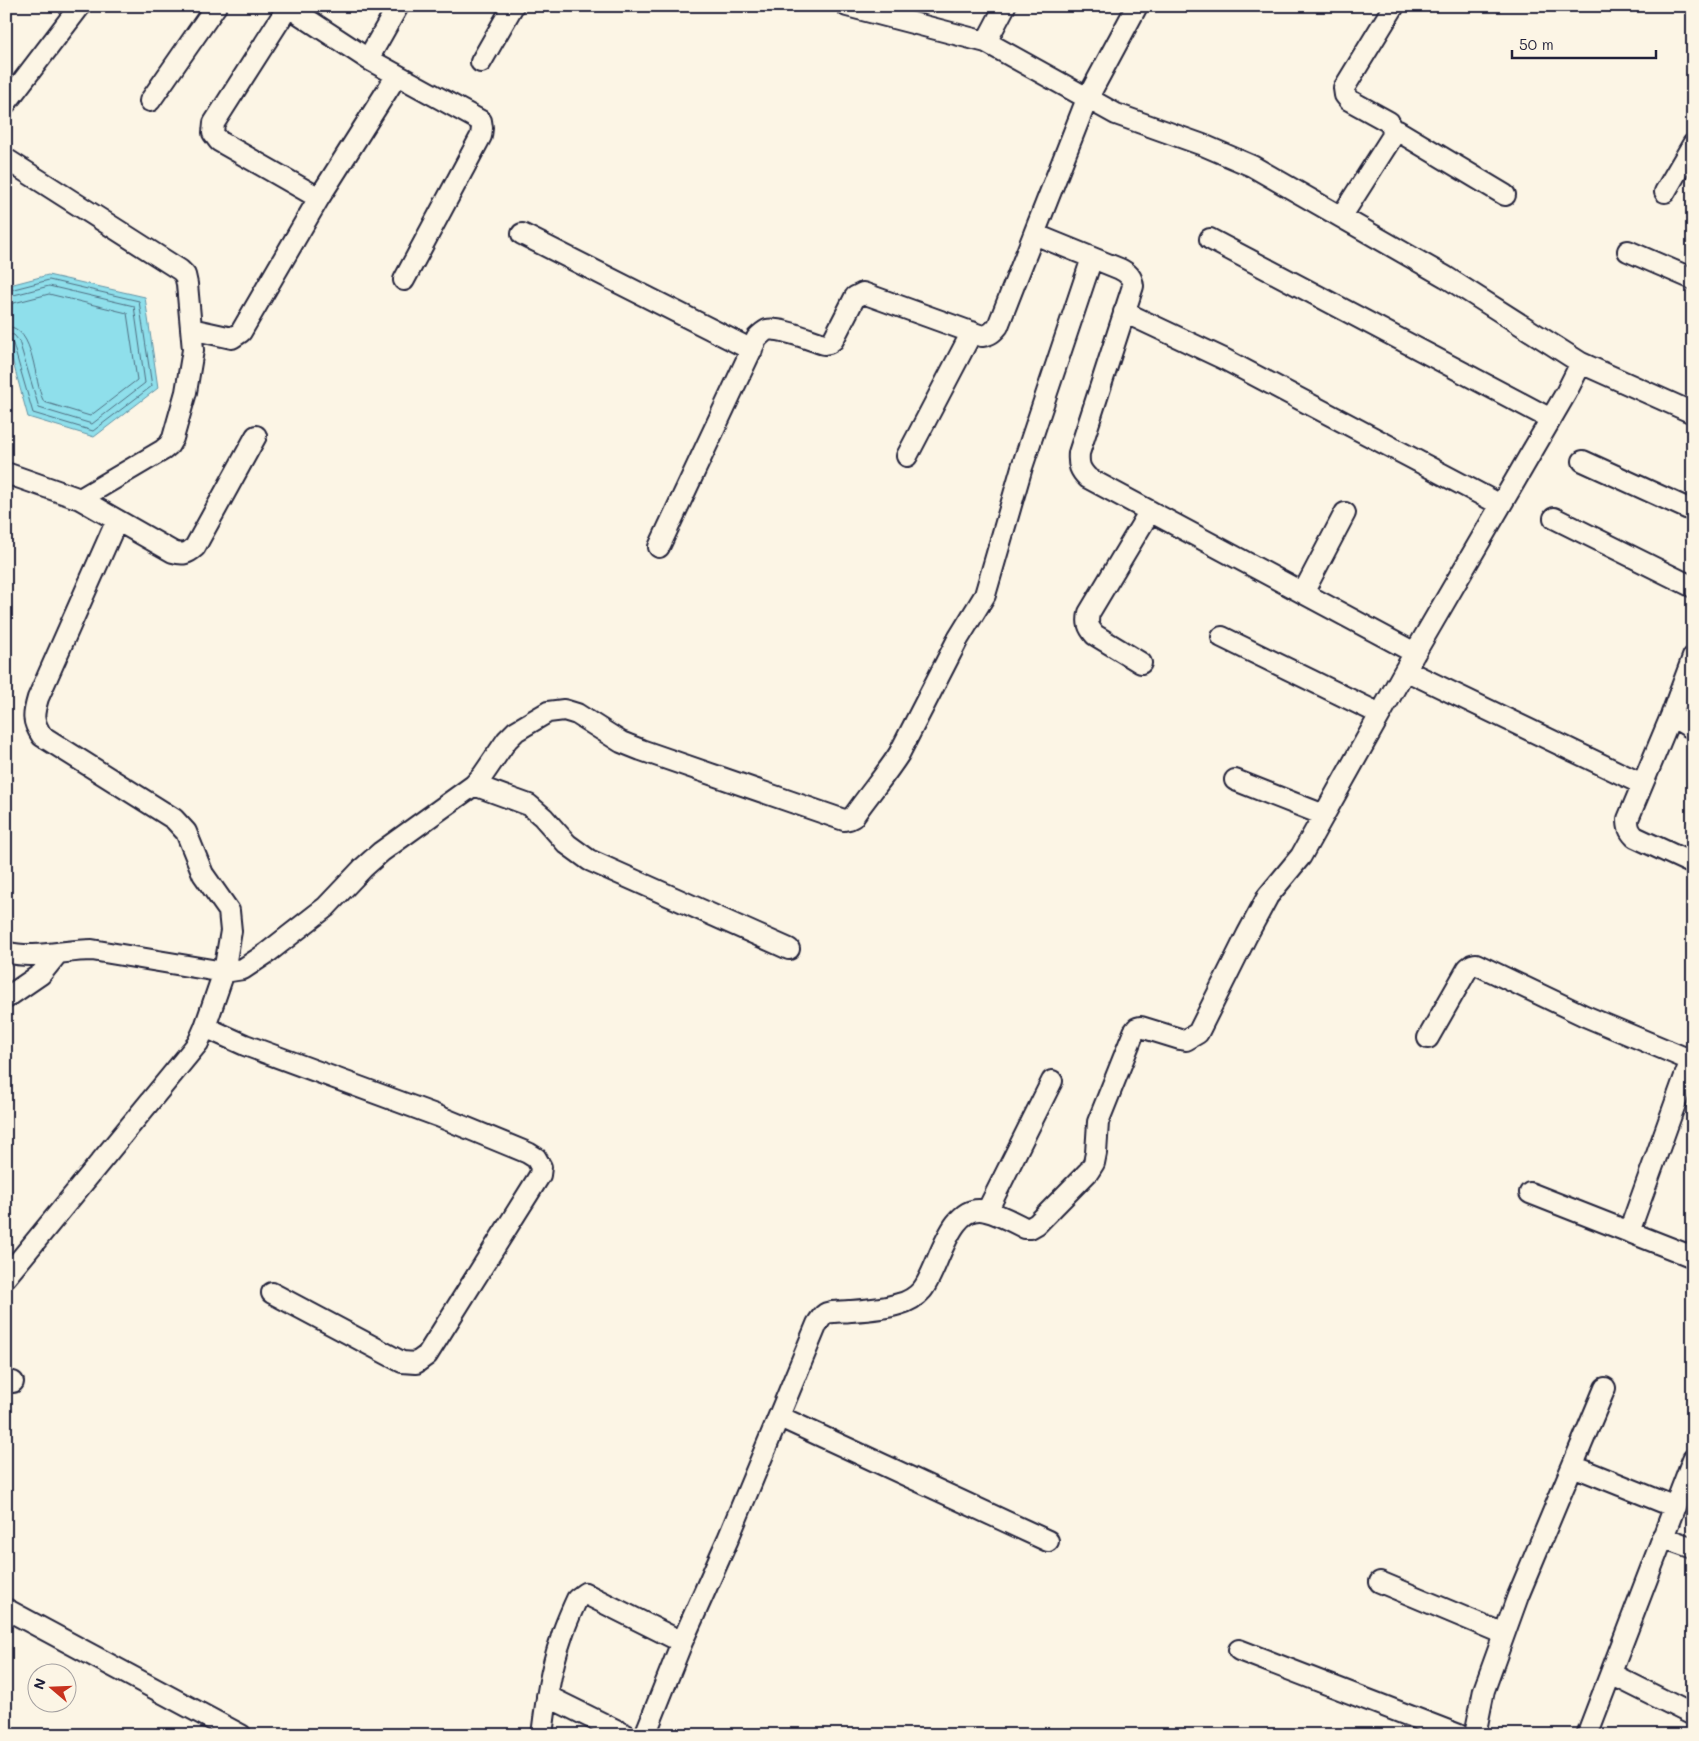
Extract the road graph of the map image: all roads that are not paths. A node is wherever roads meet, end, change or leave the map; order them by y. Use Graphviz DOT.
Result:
graph roads {
  1 [pos="80,6"];
  2 [pos="216,6"];
  3 [pos="398,6"];
  4 [pos="513,6"];
  5 [pos="847,6"];
  6 [pos="1005,6"];
  7 [pos="1137,6"];
  8 [pos="1394,6"];
  9 [pos="288,7"];
  10 [pos="986,42"];
  11 [pos="368,60"];
  12 [pos="481,62"];
  13 [pos="397,76"];
  14 [pos="1088,99"];
  15 [pos="150,101"];
  16 [pos="6,103"];
  17 [pos="1393,130"];
  18 [pos="1693,144"];
  19 [pos="6,159"];
  20 [pos="1665,192"];
  21 [pos="1505,195"];
  22 [pos="319,198"];
  23 [pos="1341,217"];
  24 [pos="522,234"];
  25 [pos="1034,234"];
  26 [pos="1210,239"];
  27 [pos="1628,251"];
  28 [pos="1092,258"];
  29 [pos="1693,279"];
  30 [pos="404,280"];
  31 [pos="1124,312"];
  32 [pos="191,329"];
  33 [pos="972,332"];
  34 [pos="752,350"];
  35 [pos="1581,363"];
  36 [pos="1693,413"];
  37 [pos="1551,419"];
  38 [pos="256,436"];
  39 [pos="907,456"];
  40 [pos="1583,460"];
  41 [pos="7,474"];
  42 [pos="80,498"];
  43 [pos="1501,504"];
  44 [pos="1150,511"];
  45 [pos="1693,511"];
  46 [pos="1345,514"];
  47 [pos="1554,518"];
  48 [pos="117,520"];
  49 [pos="659,548"];
  50 [pos="1693,587"];
  51 [pos="1303,593"];
  52 [pos="1222,637"];
  53 [pos="1415,653"];
  54 [pos="1693,657"];
  55 [pos="1140,663"];
  56 [pos="1405,670"];
  57 [pos="1380,714"];
  58 [pos="1671,716"];
  59 [pos="1693,729"];
  60 [pos="1235,780"];
  61 [pos="1642,784"];
  62 [pos="474,785"];
  63 [pos="1324,815"];
  64 [pos="1693,864"];
  65 [pos="789,949"];
  66 [pos="6,952"];
  67 [pos="58,953"];
  68 [pos="224,972"];
  69 [pos="6,998"];
  70 [pos="205,1027"];
  71 [pos="1428,1038"];
  72 [pos="1692,1057"];
  73 [pos="1052,1081"];
  74 [pos="1530,1193"];
  75 [pos="987,1211"];
  76 [pos="1629,1232"];
  77 [pos="1693,1258"];
  78 [pos="6,1277"];
  79 [pos="272,1293"];
  80 [pos="1605,1388"];
  81 [pos="780,1417"];
  82 [pos="1693,1459"];
  83 [pos="1573,1466"];
  84 [pos="1675,1507"];
  85 [pos="1662,1537"];
  86 [pos="1048,1541"];
  87 [pos="1693,1548"];
  88 [pos="1380,1582"];
  89 [pos="6,1609"];
  90 [pos="1504,1634"];
  91 [pos="682,1642"];
  92 [pos="1240,1650"];
  93 [pos="1611,1674"];
  94 [pos="547,1696"];
  95 [pos="1693,1715"];
  96 [pos="241,1735"];
  97 [pos="542,1735"];
  98 [pos="626,1735"];
  99 [pos="645,1735"];
  100 [pos="1459,1735"];
  101 [pos="1475,1735"];
  102 [pos="1587,1735"];
  1 -- 16 [label="street"];
  2 -- 15 [label="street"];
  3 -- 11 [label="street"];
  4 -- 12 [label="street"];
  5 -- 10 [label="street"];
  6 -- 10 [label="street"];
  7 -- 14 [label="street"];
  8 -- 17 [label="street"];
  9 -- 11 [label="street"];
  9 -- 22 [label="street"];
  10 -- 14 [label="street"];
  11 -- 13 [label="street"];
  13 -- 22 [label="street"];
  13 -- 30 [label="street"];
  14 -- 23 [label="street"];
  14 -- 25 [label="street"];
  17 -- 21 [label="street"];
  17 -- 23 [label="street"];
  18 -- 20 [label="street"];
  19 -- 32 [label="street"];
  22 -- 32 [label="street"];
  23 -- 35 [label="street"];
  24 -- 34 [label="street"];
  25 -- 28 [label="street"];
  25 -- 33 [label="street"];
  26 -- 37 [label="street"];
  27 -- 29 [label="street"];
  28 -- 31 [label="street"];
  28 -- 62 [label="street"];
  31 -- 43 [label="street"];
  31 -- 44 [label="street"];
  32 -- 42 [label="street"];
  33 -- 34 [label="street"];
  33 -- 39 [label="street"];
  34 -- 49 [label="street"];
  35 -- 36 [label="street"];
  35 -- 37 [label="street"];
  37 -- 43 [label="street"];
  38 -- 48 [label="street"];
  40 -- 45 [label="street"];
  41 -- 42 [label="street"];
  42 -- 48 [label="street"];
  43 -- 53 [label="street"];
  44 -- 51 [label="street"];
  44 -- 55 [label="street"];
  46 -- 51 [label="street"];
  47 -- 50 [label="street"];
  48 -- 68 [label="street"];
  51 -- 53 [label="street"];
  52 -- 57 [label="street"];
  53 -- 56 [label="street"];
  54 -- 58 [label="street"];
  56 -- 57 [label="street"];
  56 -- 61 [label="street"];
  57 -- 63 [label="street"];
  58 -- 59 [label="street"];
  58 -- 61 [label="street"];
  60 -- 63 [label="street"];
  61 -- 64 [label="street"];
  62 -- 65 [label="street"];
  62 -- 68 [label="street"];
  63 -- 75 [label="street"];
  66 -- 67 [label="street"];
  67 -- 68 [label="street"];
  67 -- 69 [label="street"];
  68 -- 70 [label="street"];
  70 -- 78 [label="street"];
  70 -- 79 [label="street"];
  71 -- 72 [label="street"];
  72 -- 76 [label="street"];
  73 -- 75 [label="street"];
  74 -- 76 [label="street"];
  75 -- 81 [label="street"];
  76 -- 77 [label="street"];
  80 -- 83 [label="street"];
  81 -- 86 [label="street"];
  81 -- 91 [label="street"];
  82 -- 84 [label="street"];
  83 -- 84 [label="street"];
  83 -- 90 [label="street"];
  84 -- 85 [label="street"];
  85 -- 87 [label="street"];
  85 -- 93 [label="street"];
  88 -- 90 [label="street"];
  89 -- 96 [label="street"];
  90 -- 101 [label="street"];
  91 -- 94 [label="street"];
  91 -- 99 [label="street"];
  92 -- 100 [label="street"];
  93 -- 95 [label="street"];
  93 -- 102 [label="street"];
  94 -- 97 [label="street"];
  94 -- 98 [label="street"];
}
